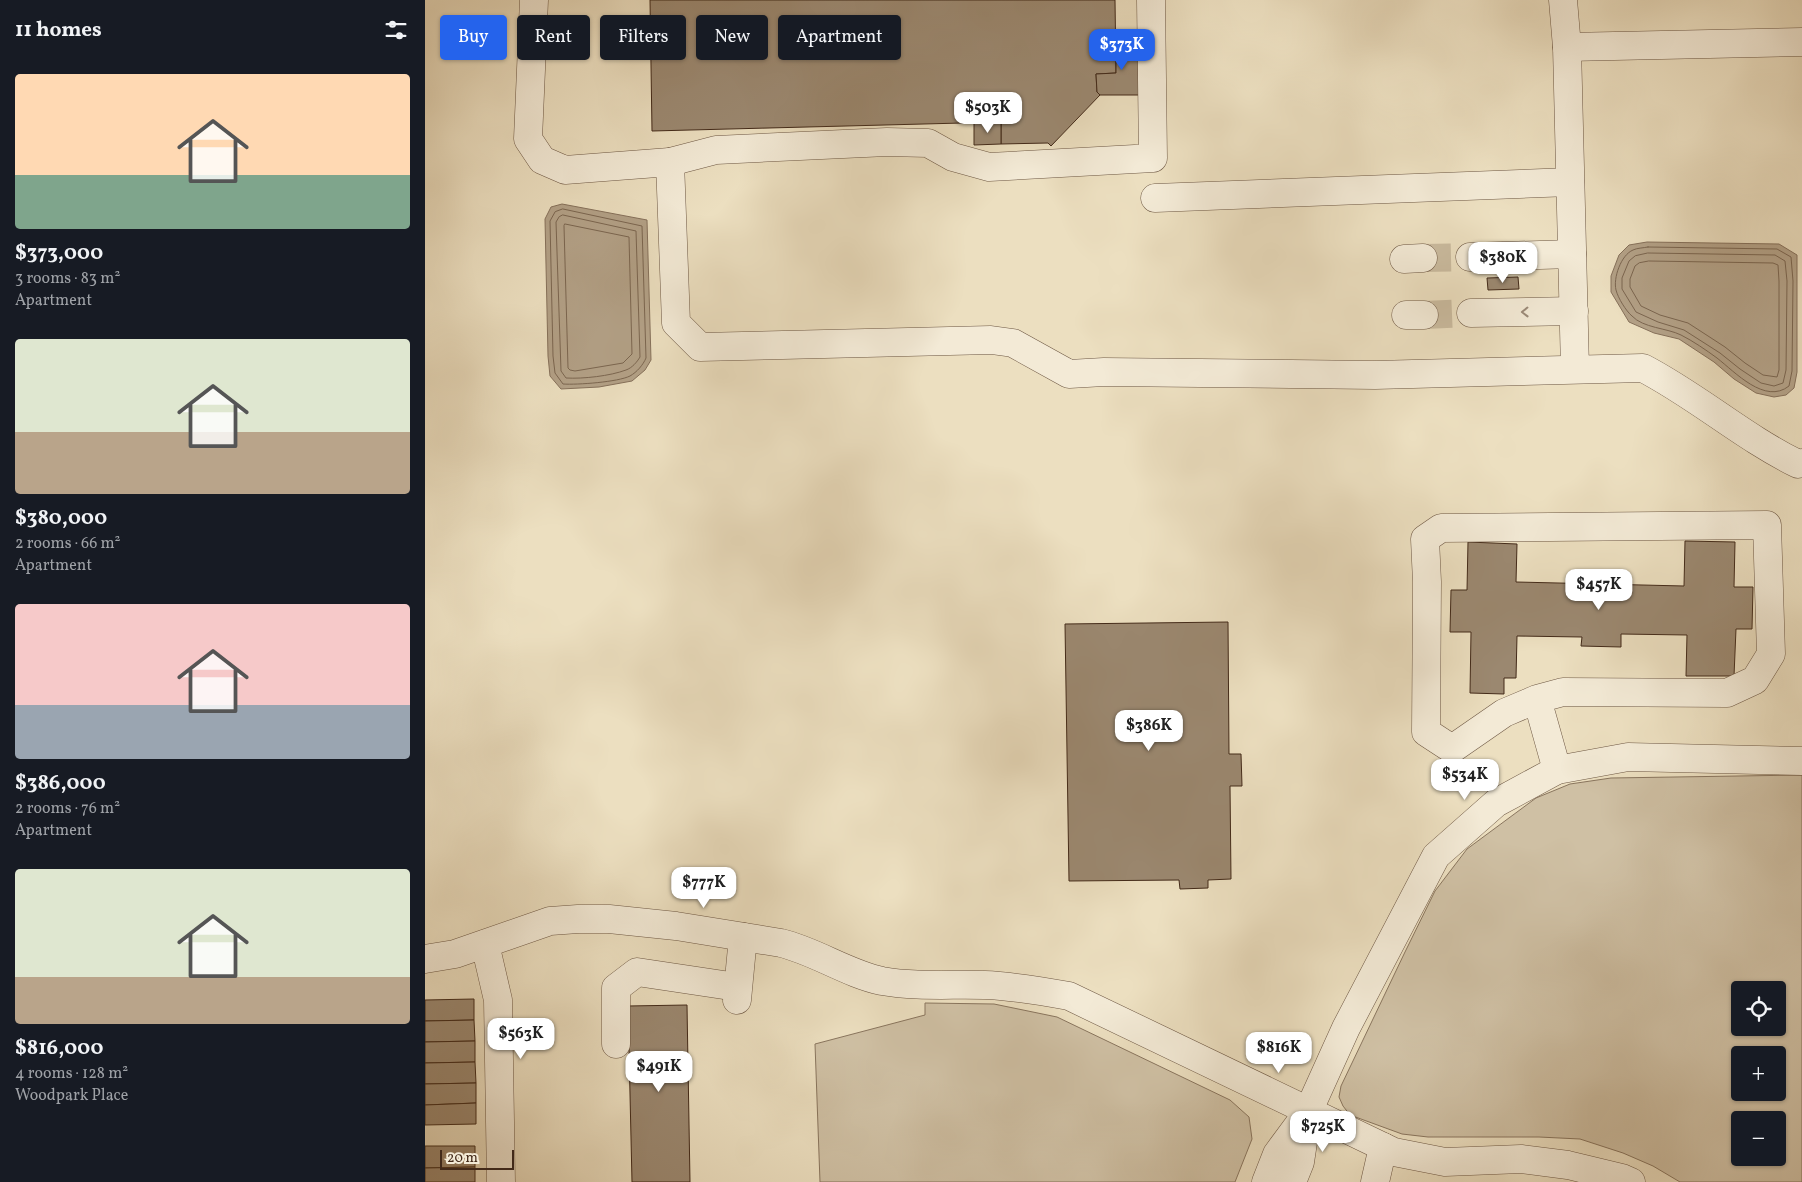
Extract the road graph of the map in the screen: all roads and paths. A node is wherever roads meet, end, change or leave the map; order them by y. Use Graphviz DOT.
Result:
graph roads {
  1 [pos="534,0"];
  2 [pos="1151,0"];
  3 [pos="1563,0"];
  4 [pos="1802,42"];
  5 [pos="1567,47"];
  6 [pos="670,162"];
  7 [pos="1570,182"];
  8 [pos="1155,198"];
  9 [pos="1572,254"];
  10 [pos="1470,256"];
  11 [pos="1574,311"];
  12 [pos="1471,313"];
  13 [pos="1575,369"];
  14 [pos="1802,464"];
  15 [pos="1537,700"];
  16 [pos="1802,760"];
  17 [pos="1557,770"];
  18 [pos="743,936"];
  19 [pos="485,944"];
  20 [pos="425,958"];
  21 [pos="616,1044"];
  22 [pos="1308,1112"];
  23 [pos="1383,1147"];
  24 [pos="501,1182"];
  25 [pos="1267,1182"];
  26 [pos="1293,1182"];
  27 [pos="1375,1182"];
  28 [pos="1631,1182"];
  1 -- 6 [label="street"];
  2 -- 6 [label="street"];
  3 -- 5 [label="street"];
  4 -- 5 [label="street"];
  5 -- 7 [label="street"];
  6 -- 13 [label="street"];
  7 -- 8 [label="street"];
  7 -- 9 [label="street"];
  9 -- 10 [label="street"];
  9 -- 11 [label="street"];
  11 -- 12 [label="street, one-way"];
  11 -- 13 [label="street"];
  13 -- 14 [label="street"];
  15 -- 15 [label="street"];
  15 -- 17 [label="street"];
  16 -- 17 [label="street"];
  17 -- 22 [label="street"];
  18 -- 19 [label="street"];
  18 -- 21 [label="street"];
  18 -- 22 [label="street"];
  19 -- 20 [label="street"];
  19 -- 24 [label="street"];
  22 -- 23 [label="street"];
  22 -- 25 [label="street"];
  22 -- 26 [label="street"];
  23 -- 27 [label="street"];
  23 -- 28 [label="street"];
}
